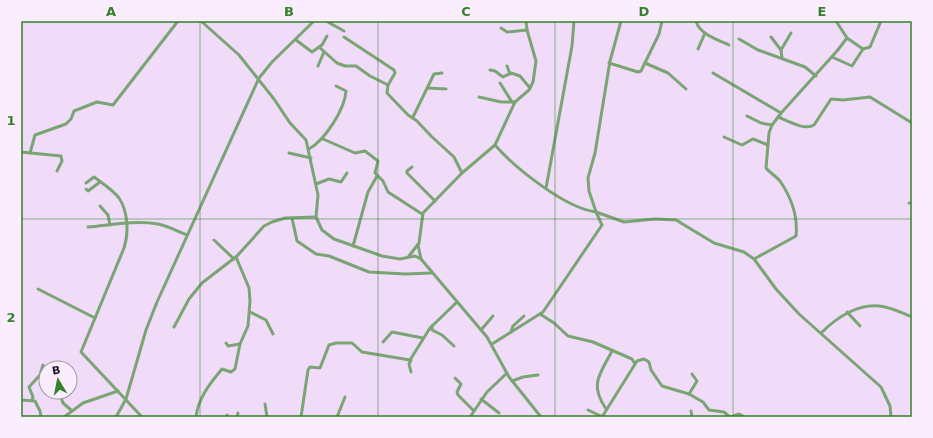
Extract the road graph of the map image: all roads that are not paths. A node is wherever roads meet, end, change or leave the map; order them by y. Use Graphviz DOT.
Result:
graph roads {
  1 [pos="178,21"];
  2 [pos="201,21"];
  3 [pos="314,21"];
  4 [pos="326,21"];
  5 [pos="526,21"];
  6 [pos="574,21"];
  7 [pos="621,21"];
  8 [pos="662,21"];
  9 [pos="696,21"];
  10 [pos="836,21"];
  11 [pos="881,21"];
  12 [pos="502,28"];
  13 [pos="527,30"];
  14 [pos="344,31"];
  15 [pos="705,33"];
  16 [pos="791,33"];
  17 [pos="327,36"];
  18 [pos="344,37"];
  19 [pos="771,37"];
  20 [pos="846,38"];
  21 [pos="739,39"];
  22 [pos="296,40"];
  23 [pos="729,46"];
  24 [pos="319,47"];
  25 [pos="698,49"];
  26 [pos="863,49"];
  27 [pos="781,50"];
  28 [pos="324,52"];
  29 [pos="832,57"];
  30 [pos="782,58"];
  31 [pos="609,63"];
  32 [pos="645,64"];
  33 [pos="318,66"];
  34 [pos="507,66"];
  35 [pos="490,70"];
  36 [pos="442,73"];
  37 [pos="713,73"];
  38 [pos="510,74"];
  39 [pos="816,76"];
  40 [pos="259,78"];
  41 [pos="500,83"];
  42 [pos="388,85"];
  43 [pos="336,86"];
  44 [pos="428,88"];
  45 [pos="530,88"];
  46 [pos="446,89"];
  47 [pos="686,89"];
  48 [pos="479,97"];
  49 [pos="513,102"];
  50 [pos="781,113"];
  51 [pos="748,116"];
  52 [pos="778,117"];
  53 [pos="413,118"];
  54 [pos="912,123"];
  55 [pos="772,125"];
  56 [pos="724,137"];
  57 [pos="322,139"];
  58 [pos="495,145"];
  59 [pos="768,145"];
  60 [pos="309,149"];
  61 [pos="21,152"];
  62 [pos="30,153"];
  63 [pos="289,153"];
  64 [pos="311,158"];
  65 [pos="412,167"];
  66 [pos="57,171"];
  67 [pos="347,173"];
  68 [pos="462,173"];
  69 [pos="377,176"];
  70 [pos="100,182"];
  71 [pos="86,183"];
  72 [pos="316,184"];
  73 [pos="546,188"];
  74 [pos="86,189"];
  75 [pos="435,200"];
  76 [pos="100,206"];
  77 [pos="596,212"];
  78 [pos="422,214"];
  79 [pos="316,217"];
  80 [pos="292,218"];
  81 [pos="127,223"];
  82 [pos="110,225"];
  83 [pos="88,227"];
  84 [pos="187,236"];
  85 [pos="214,240"];
  86 [pos="418,245"];
  87 [pos="353,246"];
  88 [pos="409,256"];
  89 [pos="235,258"];
  90 [pos="421,259"];
  91 [pos="754,259"];
  92 [pos="432,273"];
  93 [pos="38,289"];
  94 [pos="457,302"];
  95 [pos="250,312"];
  96 [pos="847,312"];
  97 [pos="540,314"];
  98 [pos="493,316"];
  99 [pos="524,316"];
  100 [pos="912,317"];
  101 [pos="94,318"];
  102 [pos="432,326"];
  103 [pos="860,326"];
  104 [pos="174,327"];
  105 [pos="481,330"];
  106 [pos="511,332"];
  107 [pos="821,333"];
  108 [pos="272,334"];
  109 [pos="423,338"];
  110 [pos="226,342"];
  111 [pos="383,342"];
  112 [pos="240,344"];
  113 [pos="492,344"];
  114 [pos="454,346"];
  115 [pos="612,350"];
  116 [pos="411,360"];
  117 [pos="635,364"];
  118 [pos="411,372"];
  119 [pos="507,373"];
  120 [pos="538,374"];
  121 [pos="692,374"];
  122 [pos="38,377"];
  123 [pos="455,378"];
  124 [pos="512,381"];
  125 [pos="118,391"];
  126 [pos="688,394"];
  127 [pos="345,397"];
  128 [pos="126,399"];
  129 [pos="481,399"];
  130 [pos="21,400"];
  131 [pos="32,400"];
  132 [pos="62,400"];
  133 [pos="266,404"];
  134 [pos="606,409"];
  135 [pos="71,410"];
  136 [pos="588,410"];
  137 [pos="474,411"];
  138 [pos="691,411"];
  139 [pos="499,413"];
  140 [pos="41,417"];
  141 [pos="64,417"];
  142 [pos="116,417"];
  143 [pos="142,417"];
  144 [pos="196,417"];
  145 [pos="267,417"];
  146 [pos="301,417"];
  147 [pos="337,417"];
  148 [pos="470,417"];
  149 [pos="541,417"];
  150 [pos="603,417"];
  151 [pos="692,417"];
  152 [pos="730,417"];
  153 [pos="745,417"];
  154 [pos="892,417"];
  1 -- 62 [label="street"];
  2 -- 40 [label="street"];
  3 -- 22 [label="street"];
  4 -- 14 [label="street"];
  5 -- 13 [label="street"];
  6 -- 73 [label="street"];
  7 -- 31 [label="street"];
  8 -- 32 [label="street"];
  9 -- 15 [label="street"];
  10 -- 20 [label="street"];
  11 -- 26 [label="street"];
  12 -- 13 [label="street"];
  13 -- 45 [label="street"];
  15 -- 23 [label="street"];
  15 -- 25 [label="street"];
  16 -- 27 [label="street"];
  17 -- 24 [label="street"];
  18 -- 42 [label="street"];
  19 -- 27 [label="street"];
  20 -- 26 [label="street"];
  20 -- 29 [label="street"];
  21 -- 30 [label="street"];
  22 -- 24 [label="street"];
  22 -- 40 [label="street"];
  24 -- 28 [label="street"];
  26 -- 29 [label="street"];
  27 -- 30 [label="street"];
  28 -- 33 [label="street"];
  28 -- 42 [label="street"];
  29 -- 39 [label="street"];
  30 -- 39 [label="street"];
  31 -- 32 [label="street"];
  31 -- 77 [label="street"];
  32 -- 47 [label="street"];
  34 -- 38 [label="street"];
  35 -- 38 [label="street"];
  36 -- 44 [label="street"];
  37 -- 50 [label="street"];
  38 -- 45 [label="street"];
  39 -- 50 [label="street"];
  40 -- 60 [label="street"];
  40 -- 84 [label="street"];
  41 -- 49 [label="street"];
  42 -- 53 [label="street"];
  43 -- 57 [label="street"];
  44 -- 46 [label="street"];
  44 -- 53 [label="street"];
  45 -- 49 [label="street"];
  48 -- 49 [label="street"];
  49 -- 58 [label="street"];
  50 -- 52 [label="street"];
  51 -- 55 [label="street"];
  52 -- 54 [label="street"];
  52 -- 55 [label="street"];
  53 -- 68 [label="street"];
  55 -- 59 [label="street"];
  56 -- 59 [label="street"];
  57 -- 60 [label="street"];
  57 -- 69 [label="street"];
  58 -- 68 [label="street"];
  58 -- 73 [label="street"];
  59 -- 91 [label="street"];
  60 -- 64 [label="street"];
  61 -- 62 [label="street"];
  62 -- 66 [label="street"];
  63 -- 64 [label="street"];
  64 -- 72 [label="street"];
  65 -- 75 [label="street"];
  67 -- 72 [label="street"];
  68 -- 75 [label="street"];
  69 -- 78 [label="street"];
  69 -- 87 [label="street"];
  70 -- 71 [label="street"];
  70 -- 74 [label="street"];
  70 -- 81 [label="street"];
  72 -- 79 [label="street"];
  73 -- 77 [label="street"];
  75 -- 78 [label="street"];
  76 -- 82 [label="street"];
  77 -- 91 [label="street"];
  77 -- 97 [label="street"];
  78 -- 86 [label="street"];
  79 -- 80 [label="street"];
  79 -- 87 [label="street"];
  80 -- 89 [label="street"];
  80 -- 92 [label="street"];
  81 -- 82 [label="street"];
  81 -- 84 [label="street"];
  81 -- 101 [label="street"];
  82 -- 83 [label="street"];
  84 -- 128 [label="street"];
  85 -- 89 [label="street"];
  86 -- 88 [label="street"];
  86 -- 90 [label="street"];
  87 -- 88 [label="street"];
  88 -- 90 [label="street"];
  89 -- 95 [label="street"];
  89 -- 104 [label="street"];
  90 -- 92 [label="street"];
  91 -- 107 [label="street"];
  92 -- 94 [label="street"];
  93 -- 101 [label="street"];
  94 -- 102 [label="street"];
  94 -- 105 [label="street"];
  95 -- 108 [label="street"];
  95 -- 112 [label="street"];
  96 -- 100 [label="street"];
  96 -- 103 [label="street"];
  96 -- 107 [label="street"];
  97 -- 106 [label="street"];
  97 -- 115 [label="street"];
  98 -- 105 [label="street"];
  99 -- 106 [label="street"];
  101 -- 125 [label="street"];
  102 -- 109 [label="street"];
  102 -- 114 [label="street"];
  105 -- 113 [label="street"];
  106 -- 113 [label="street"];
  107 -- 154 [label="street"];
  109 -- 111 [label="street"];
  109 -- 116 [label="street"];
  110 -- 112 [label="street"];
  112 -- 144 [label="street"];
  113 -- 119 [label="street"];
  115 -- 117 [label="street"];
  115 -- 134 [label="street"];
  116 -- 118 [label="street"];
  116 -- 146 [label="street"];
  117 -- 126 [label="street"];
  117 -- 134 [label="street"];
  119 -- 124 [label="street"];
  119 -- 129 [label="street"];
  120 -- 124 [label="street"];
  121 -- 126 [label="street"];
  122 -- 131 [label="street"];
  123 -- 137 [label="street"];
  124 -- 149 [label="street"];
  125 -- 128 [label="street"];
  125 -- 135 [label="street"];
  126 -- 152 [label="street"];
  127 -- 147 [label="street"];
  128 -- 142 [label="street"];
  128 -- 143 [label="street"];
  129 -- 137 [label="street"];
  129 -- 139 [label="street"];
  130 -- 131 [label="street"];
  131 -- 140 [label="street"];
  132 -- 135 [label="street"];
  133 -- 145 [label="street"];
  134 -- 150 [label="street"];
  135 -- 141 [label="street"];
  136 -- 150 [label="street"];
  137 -- 148 [label="street"];
  138 -- 151 [label="street"];
  152 -- 153 [label="street"];
}
